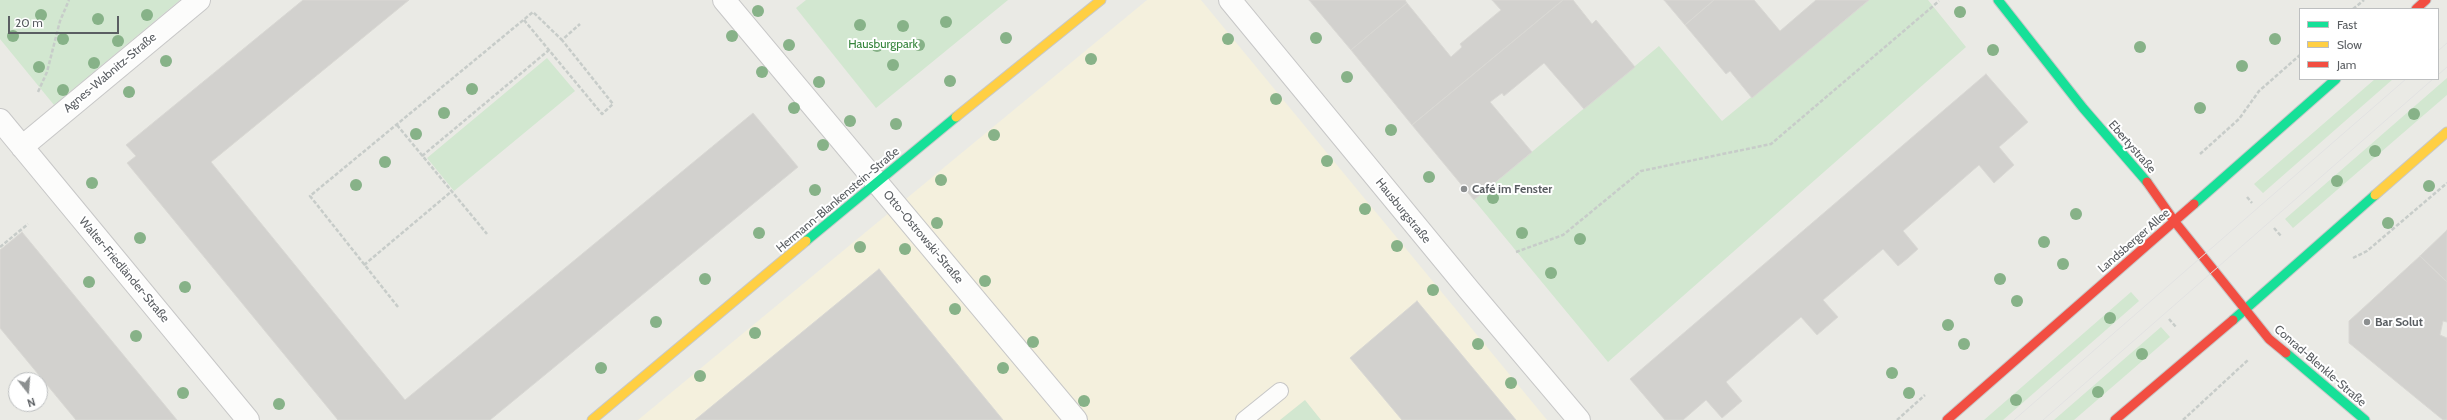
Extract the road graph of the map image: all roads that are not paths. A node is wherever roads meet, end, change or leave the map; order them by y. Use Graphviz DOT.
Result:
graph roads {
  1 [pos="199,0"];
  2 [pos="724,0"];
  3 [pos="1101,0"];
  4 [pos="1230,0"];
  5 [pos="1998,0"];
  6 [pos="2426,0"];
  7 [pos="2417,8"];
  8 [pos="2335,80"];
  9 [pos="0,120"];
  10 [pos="2447,132"];
  11 [pos="22,147"];
  12 [pos="877,182"];
  13 [pos="2175,222"];
  14 [pos="2245,310"];
  15 [pos="1280,391"];
  16 [pos="248,420"];
  17 [pos="592,420"];
  18 [pos="1076,420"];
  19 [pos="1244,420"];
  20 [pos="1579,420"];
  21 [pos="1947,420"];
  22 [pos="2114,420"];
  23 [pos="2365,420"];
  1 -- 11 [label="street, Agnes-Wabnitz-Straße"];
  2 -- 12 [label="street, Otto-Ostrowski-Straße"];
  3 -- 12 [label="street, Hermann-Blankenstein-Straße"];
  4 -- 20 [label="street, Hausburgstraße"];
  5 -- 13 [label="street, Ebertystraße"];
  6 -- 7 [label="street"];
  8 -- 13 [label="street, Landsberger Allee"];
  9 -- 11 [label="street, Walter-Friedländer-Straße"];
  10 -- 14 [label="street"];
  11 -- 16 [label="street, Walter-Friedländer-Straße"];
  12 -- 17 [label="street, Hermann-Blankenstein-Straße"];
  12 -- 18 [label="street, Otto-Ostrowski-Straße"];
  13 -- 14 [label="street, Ebertystraße"];
  13 -- 21 [label="street, Landsberger Allee"];
  14 -- 22 [label="street"];
  14 -- 23 [label="street, Conrad-Blenkle-Straße"];
  15 -- 19 [label="lane"];
}
